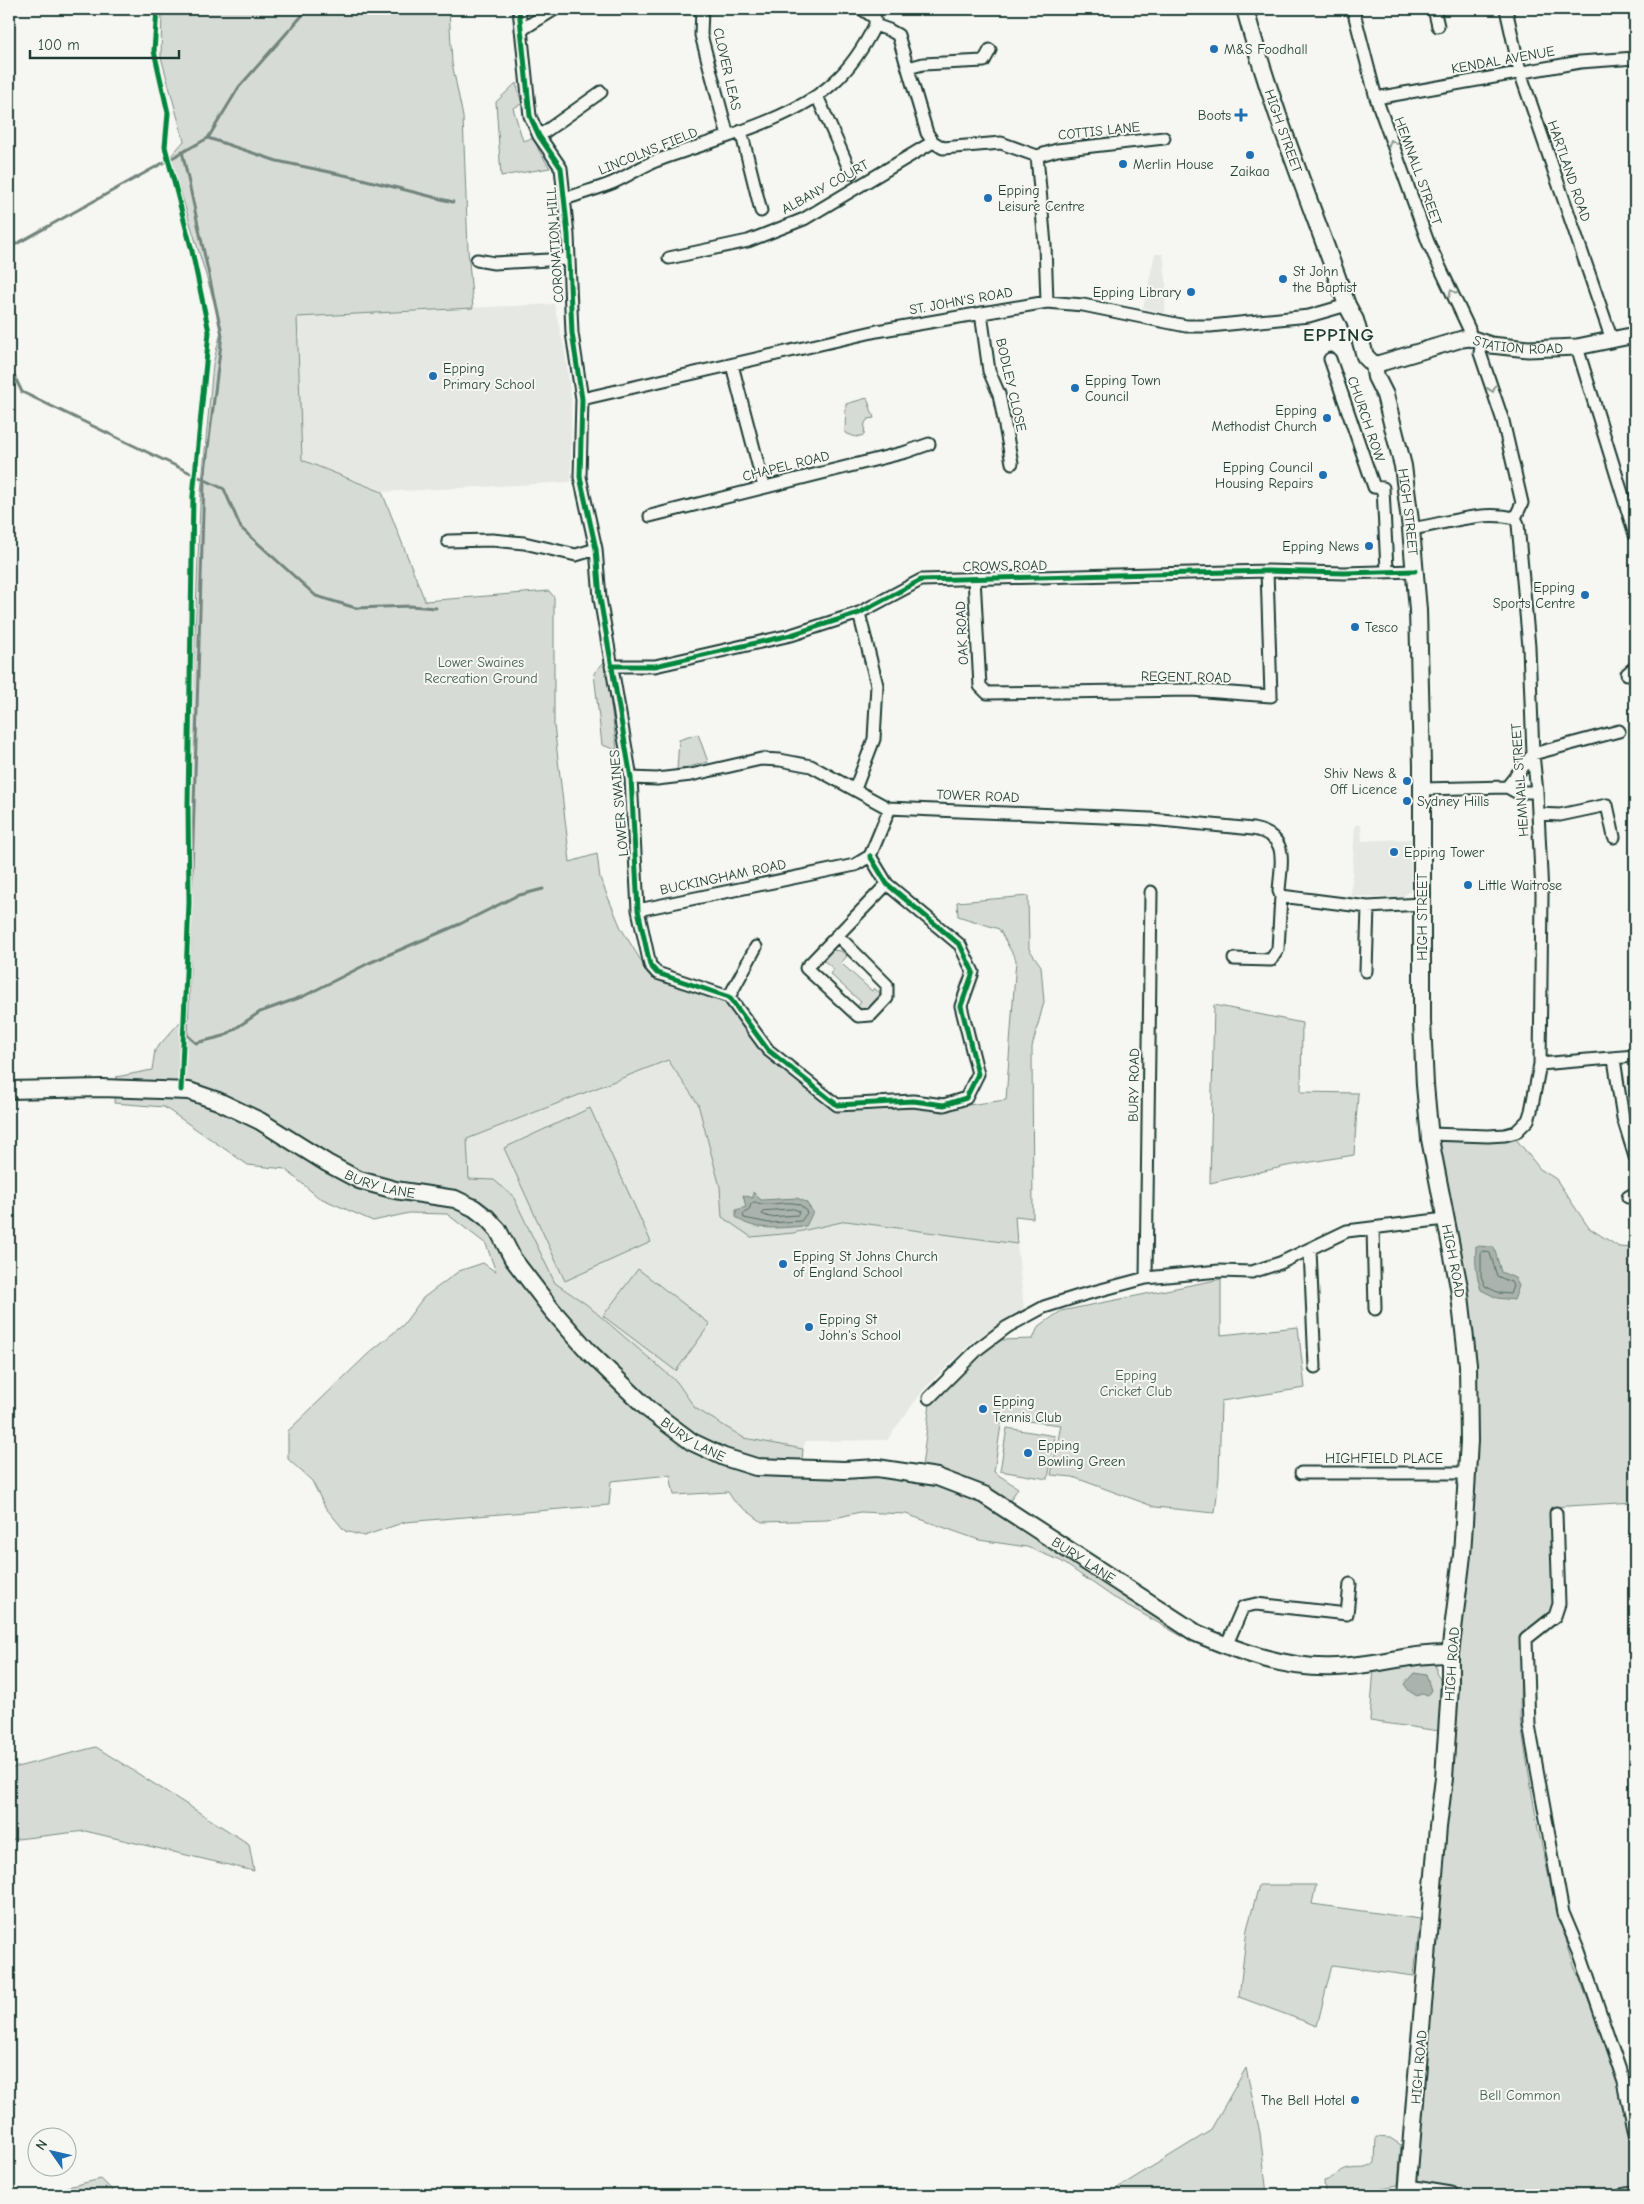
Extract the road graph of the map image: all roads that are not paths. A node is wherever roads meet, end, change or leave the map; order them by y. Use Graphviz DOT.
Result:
graph roads {
  1 [pos="519,9"];
  2 [pos="555,9"];
  3 [pos="702,9"];
  4 [pos="862,9"];
  5 [pos="1245,9"];
  6 [pos="1353,9"];
  7 [pos="1434,9"];
  8 [pos="1506,9"];
  9 [pos="875,25"];
  10 [pos="1438,26"];
  11 [pos="521,30"];
  12 [pos="990,50"];
  13 [pos="1635,58"];
  14 [pos="908,68"];
  15 [pos="1520,72"];
  16 [pos="601,92"];
  17 [pos="817,96"];
  18 [pos="1376,98"];
  19 [pos="741,131"];
  20 [pos="539,136"];
  21 [pos="728,136"];
  22 [pos="1164,138"];
  23 [pos="932,142"];
  24 [pos="1037,156"];
  25 [pos="851,173"];
  26 [pos="565,199"];
  27 [pos="761,211"];
  28 [pos="669,258"];
  29 [pos="568,259"];
  30 [pos="477,260"];
  31 [pos="1047,302"];
  32 [pos="1347,305"];
  33 [pos="981,313"];
  34 [pos="1635,335"];
  35 [pos="1476,340"];
  36 [pos="1612,340"];
  37 [pos="1577,347"];
  38 [pos="1330,359"];
  39 [pos="732,365"];
  40 [pos="1374,365"];
  41 [pos="582,399"];
  42 [pos="929,444"];
  43 [pos="1012,463"];
  44 [pos="764,487"];
  45 [pos="650,516"];
  46 [pos="1515,518"];
  47 [pos="1411,529"];
  48 [pos="1635,536"];
  49 [pos="448,541"];
  50 [pos="596,549"];
  51 [pos="1387,570"];
  52 [pos="1267,571"];
  53 [pos="1415,571"];
  54 [pos="974,578"];
  55 [pos="859,613"];
  56 [pos="611,666"];
  57 [pos="980,686"];
  58 [pos="1619,730"];
  59 [pos="1533,754"];
  60 [pos="630,778"];
  61 [pos="1507,787"];
  62 [pos="855,789"];
  63 [pos="1423,789"];
  64 [pos="1537,792"];
  65 [pos="890,808"];
  66 [pos="1538,814"];
  67 [pos="1614,837"];
  68 [pos="870,856"];
  69 [pos="887,884"];
  70 [pos="1151,892"];
  71 [pos="1281,896"];
  72 [pos="1421,904"];
  73 [pos="1368,907"];
  74 [pos="638,910"];
  75 [pos="837,935"];
  76 [pos="756,946"];
  77 [pos="1234,960"];
  78 [pos="1366,971"];
  79 [pos="729,997"];
  80 [pos="1635,1056"];
  81 [pos="1614,1059"];
  82 [pos="1540,1064"];
  83 [pos="9,1090"];
  84 [pos="1430,1134"];
  85 [pos="1635,1157"];
  86 [pos="1445,1219"];
  87 [pos="1373,1228"];
  88 [pos="1310,1249"];
  89 [pos="1146,1278"];
  90 [pos="1375,1309"];
  91 [pos="1315,1367"];
  92 [pos="928,1398"];
  93 [pos="1301,1473"];
  94 [pos="1467,1474"];
  95 [pos="1556,1513"];
  96 [pos="1350,1584"];
  97 [pos="1226,1646"];
  98 [pos="1450,1654"];
  99 [pos="1635,2134"];
  100 [pos="1407,2192"];
  101 [pos="1635,2194"];
  102 [pos="1451,2195"];
  103 [pos="1625,2195"];
  1 -- 11 [label="street, CORONATION HILL"];
  2 -- 11 [label="street"];
  3 -- 21 [label="street, CLOVER LEAS"];
  4 -- 9 [label="street"];
  5 -- 32 [label="main road, HIGH STREET"];
  6 -- 18 [label="street, HEMNALL STREET"];
  7 -- 10 [label="street"];
  8 -- 15 [label="street, HARTLAND ROAD"];
  9 -- 14 [label="street"];
  9 -- 17 [label="street, LINCOLNS FIELD"];
  11 -- 20 [label="street, CORONATION HILL"];
  12 -- 14 [label="street"];
  13 -- 15 [label="street, KENDAL AVENUE"];
  14 -- 23 [label="street"];
  15 -- 18 [label="street, KENDAL AVENUE"];
  15 -- 36 [label="street, HARTLAND ROAD"];
  16 -- 20 [label="street"];
  17 -- 19 [label="street, LINCOLNS FIELD"];
  17 -- 25 [label="street"];
  35 -- 18 [label="street, HEMNALL STREET, one-way"];
  19 -- 21 [label="street, LINCOLNS FIELD"];
  19 -- 27 [label="street"];
  20 -- 26 [label="street, CORONATION HILL"];
  21 -- 26 [label="street, LINCOLNS FIELD"];
  22 -- 24 [label="street, COTTIS LANE"];
  23 -- 24 [label="street"];
  23 -- 28 [label="street, ALBANY COURT"];
  24 -- 31 [label="street"];
  26 -- 29 [label="street, CORONATION HILL"];
  29 -- 30 [label="street, CORONATION HILL"];
  29 -- 41 [label="street, CORONATION HILL"];
  31 -- 32 [label="street, ST. JOHN'S ROAD"];
  31 -- 33 [label="street, ST. JOHN'S ROAD"];
  32 -- 40 [label="main road, HIGH STREET"];
  33 -- 39 [label="street, ST. JOHN'S ROAD"];
  33 -- 43 [label="street, BODLEY CLOSE"];
  34 -- 36 [label="street, STATION ROAD"];
  35 -- 37 [label="street, STATION ROAD"];
  35 -- 40 [label="street, STATION ROAD"];
  35 -- 46 [label="street, HEMNALL STREET, one-way"];
  36 -- 37 [label="street, STATION ROAD"];
  37 -- 48 [label="street"];
  38 -- 51 [label="street, CHURCH ROW"];
  39 -- 41 [label="street, ST. JOHN'S ROAD"];
  39 -- 44 [label="street"];
  40 -- 47 [label="main road, HIGH STREET"];
  41 -- 50 [label="street, LOWER SWAINES"];
  42 -- 44 [label="street, CHAPEL ROAD"];
  44 -- 45 [label="street, CHAPEL ROAD"];
  46 -- 47 [label="street"];
  46 -- 59 [label="street, HEMNALL STREET"];
  47 -- 53 [label="main road, HIGH STREET"];
  49 -- 50 [label="street"];
  50 -- 56 [label="street, LOWER SWAINES"];
  51 -- 52 [label="street, CROWS ROAD"];
  51 -- 53 [label="street, CROWS ROAD"];
  52 -- 54 [label="street, CROWS ROAD"];
  52 -- 57 [label="street, REGENT ROAD"];
  53 -- 63 [label="main road, HIGH STREET"];
  54 -- 55 [label="street, CROWS ROAD"];
  54 -- 57 [label="street, OAK ROAD"];
  55 -- 56 [label="street, CROWS ROAD"];
  55 -- 62 [label="street"];
  56 -- 60 [label="street, LOWER SWAINES"];
  58 -- 59 [label="street"];
  59 -- 61 [label="street"];
  59 -- 64 [label="street, HEMNALL STREET"];
  60 -- 62 [label="street, TOWER ROAD"];
  60 -- 74 [label="street, LOWER SWAINES"];
  61 -- 63 [label="street"];
  61 -- 64 [label="street"];
  62 -- 65 [label="street, TOWER ROAD"];
  63 -- 72 [label="main road, HIGH STREET"];
  64 -- 66 [label="street, HEMNALL STREET"];
  65 -- 68 [label="street"];
  65 -- 71 [label="street, TOWER ROAD"];
  66 -- 67 [label="street"];
  66 -- 82 [label="street, HEMNALL STREET"];
  68 -- 69 [label="street"];
  68 -- 74 [label="street, BUCKINGHAM ROAD"];
  69 -- 75 [label="street"];
  69 -- 79 [label="street"];
  70 -- 89 [label="street, BURY ROAD"];
  71 -- 73 [label="street"];
  71 -- 77 [label="street, TOWER ROAD"];
  72 -- 73 [label="street"];
  72 -- 84 [label="main road, HIGH STREET"];
  73 -- 78 [label="street"];
  74 -- 79 [label="street"];
  75 -- 75 [label="street"];
  76 -- 79 [label="street"];
  80 -- 81 [label="street"];
  81 -- 82 [label="street"];
  81 -- 85 [label="street"];
  82 -- 84 [label="street, HEMNALL STREET"];
  83 -- 97 [label="main road, BURY LANE"];
  84 -- 86 [label="main road, HIGH ROAD"];
  86 -- 87 [label="street"];
  86 -- 94 [label="main road, HIGH ROAD"];
  87 -- 88 [label="street"];
  87 -- 90 [label="street"];
  88 -- 89 [label="street"];
  88 -- 91 [label="street"];
  89 -- 92 [label="street"];
  93 -- 94 [label="street, HIGHFIELD PLACE"];
  94 -- 98 [label="main road, HIGH ROAD"];
  95 -- 99 [label="street"];
  96 -- 97 [label="street"];
  97 -- 98 [label="main road, BURY LANE"];
  98 -- 100 [label="main road, HIGH ROAD"];
  100 -- 102 [label="street"];
  101 -- 103 [label="street"];
}
